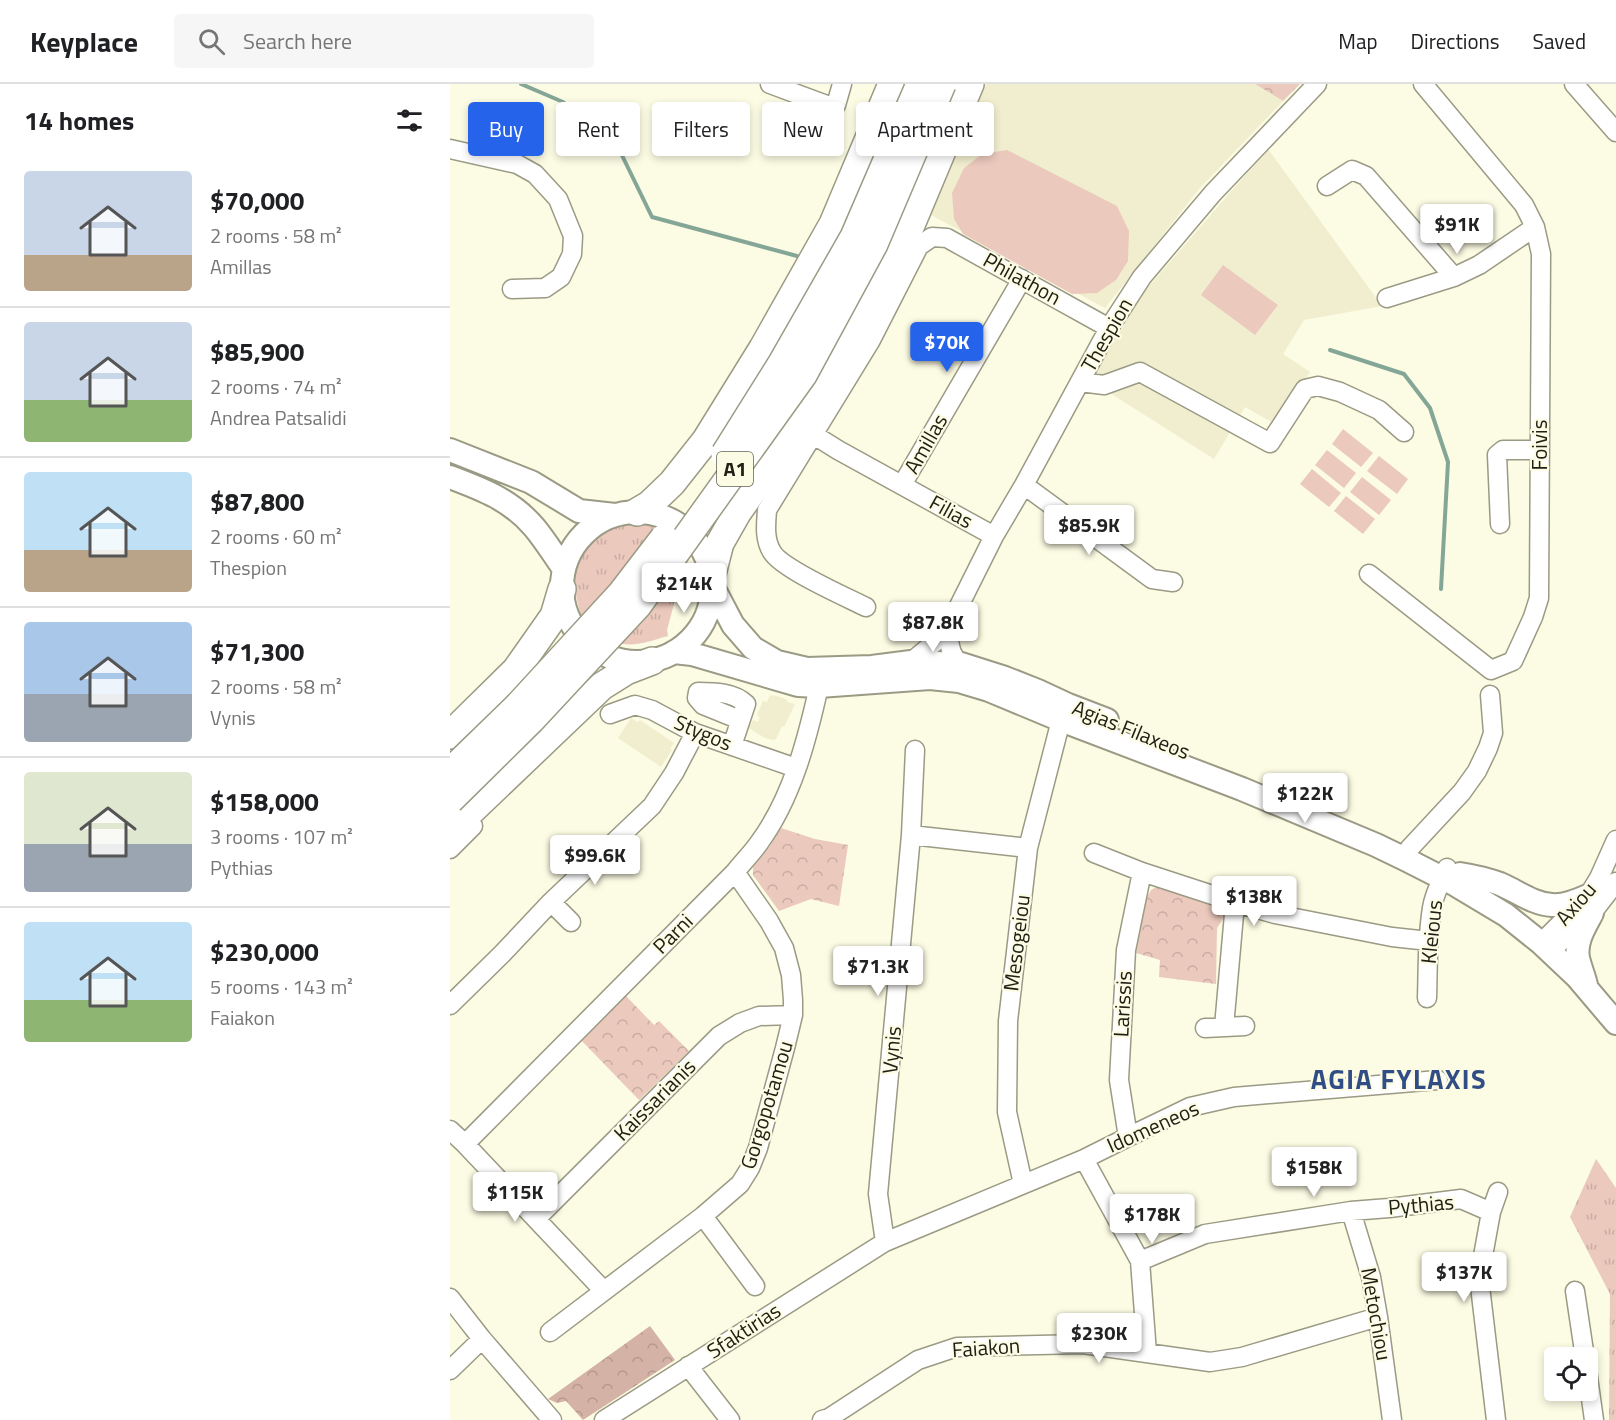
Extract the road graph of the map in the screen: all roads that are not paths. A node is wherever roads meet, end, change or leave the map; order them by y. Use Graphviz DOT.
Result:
graph roads {
  1 [pos="770,84"];
  2 [pos="842,84"];
  3 [pos="892,84"];
  4 [pos="920,84"];
  5 [pos="942,84"];
  6 [pos="970,84"];
  7 [pos="1317,84"];
  8 [pos="1423,84"];
  9 [pos="1574,84"];
  10 [pos="1600,114"];
  11 [pos="1616,124"];
  12 [pos="1616,132"];
  13 [pos="450,149"];
  14 [pos="1327,186"];
  15 [pos="1535,227"];
  16 [pos="1454,277"];
  17 [pos="1022,279"];
  18 [pos="512,289"];
  19 [pos="1387,298"];
  20 [pos="1109,328"];
  21 [pos="1080,382"];
  22 [pos="1404,432"];
  23 [pos="814,435"];
  24 [pos="450,450"];
  25 [pos="1539,450"];
  26 [pos="450,477"];
  27 [pos="902,485"];
  28 [pos="1024,485"];
  29 [pos="626,513"];
  30 [pos="1500,524"];
  31 [pos="994,536"];
  32 [pos="1369,574"];
  33 [pos="563,579"];
  34 [pos="712,581"];
  35 [pos="1173,582"];
  36 [pos="866,607"];
  37 [pos="950,624"];
  38 [pos="663,657"];
  39 [pos="911,662"];
  40 [pos="961,664"];
  41 [pos="819,686"];
  42 [pos="1490,695"];
  43 [pos="1065,713"];
  44 [pos="610,714"];
  45 [pos="740,720"];
  46 [pos="695,733"];
  47 [pos="450,735"];
  48 [pos="548,738"];
  49 [pos="732,746"];
  50 [pos="915,750"];
  51 [pos="796,768"];
  52 [pos="450,771"];
  53 [pos="450,800"];
  54 [pos="450,831"];
  55 [pos="912,835"];
  56 [pos="1616,840"];
  57 [pos="1028,848"];
  58 [pos="450,849"];
  59 [pos="1409,849"];
  60 [pos="1094,854"];
  61 [pos="735,872"];
  62 [pos="1142,872"];
  63 [pos="1449,873"];
  64 [pos="1616,882"];
  65 [pos="551,902"];
  66 [pos="1235,903"];
  67 [pos="1590,905"];
  68 [pos="571,922"];
  69 [pos="1429,941"];
  70 [pos="1550,943"];
  71 [pos="1586,988"];
  72 [pos="1427,998"];
  73 [pos="450,1005"];
  74 [pos="793,1016"];
  75 [pos="1616,1022"];
  76 [pos="1245,1026"];
  77 [pos="1438,1080"];
  78 [pos="450,1130"];
  79 [pos="1128,1137"];
  80 [pos="465,1144"];
  81 [pos="1084,1160"];
  82 [pos="1023,1184"];
  83 [pos="1498,1192"];
  84 [pos="1351,1211"];
  85 [pos="1491,1212"];
  86 [pos="703,1216"];
  87 [pos="536,1219"];
  88 [pos="885,1242"];
  89 [pos="1140,1261"];
  90 [pos="755,1286"];
  91 [pos="604,1291"];
  92 [pos="1575,1291"];
  93 [pos="450,1298"];
  94 [pos="1378,1317"];
  95 [pos="550,1332"];
  96 [pos="482,1339"];
  97 [pos="1583,1347"];
  98 [pos="1147,1353"];
  99 [pos="688,1366"];
  100 [pos="450,1370"];
  101 [pos="1591,1401"];
  102 [pos="552,1420"];
  103 [pos="604,1420"];
  104 [pos="730,1420"];
  105 [pos="822,1420"];
  106 [pos="1392,1420"];
  107 [pos="1496,1420"];
  108 [pos="1594,1420"];
  1 -- 2 [label="street"];
  3 -- 29 [label="highway"];
  4 -- 52 [label="highway, A1, bridge"];
  5 -- 53 [label="highway, A1, bridge"];
  6 -- 34 [label="highway"];
  7 -- 20 [label="street, Thespion"];
  8 -- 15 [label="street, Foivis"];
  9 -- 10 [label="street"];
  10 -- 11 [label="street"];
  10 -- 12 [label="street"];
  13 -- 18 [label="street"];
  14 -- 16 [label="street"];
  15 -- 16 [label="street"];
  15 -- 25 [label="street, Foivis"];
  16 -- 19 [label="street"];
  17 -- 20 [label="street, Philathon"];
  17 -- 23 [label="street, Philathon"];
  17 -- 27 [label="street, Amillas"];
  20 -- 21 [label="street, Thespion"];
  21 -- 22 [label="street"];
  21 -- 28 [label="street, Thespion"];
  23 -- 27 [label="street, Filias"];
  23 -- 36 [label="street"];
  24 -- 29 [label="main road"];
  25 -- 30 [label="street"];
  25 -- 32 [label="street, Foivis"];
  26 -- 33 [label="main road"];
  27 -- 31 [label="street, Filias"];
  28 -- 31 [label="street, Thespion"];
  28 -- 35 [label="street"];
  29 -- 33 [label="main road"];
  29 -- 34 [label="main road"];
  31 -- 37 [label="street, Thespion"];
  33 -- 38 [label="main road"];
  33 -- 47 [label="highway"];
  34 -- 38 [label="main road"];
  34 -- 39 [label="main road, Agias Filaxeos"];
  37 -- 39 [label="street, Thespion"];
  37 -- 40 [label="street"];
  38 -- 41 [label="main road, Agias Filaxeos"];
  38 -- 48 [label="highway"];
  39 -- 40 [label="main road, Agias Filaxeos"];
  40 -- 43 [label="main road, Agias Filaxeos"];
  41 -- 43 [label="main road, Agias Filaxeos"];
  41 -- 51 [label="street, Parni"];
  42 -- 59 [label="street"];
  43 -- 57 [label="street, Mesogeiou"];
  43 -- 59 [label="main road, Agias Filaxeos"];
  43 -- 63 [label="main road, Agias Filaxeos"];
  44 -- 46 [label="street, Stygos"];
  45 -- 49 [label="street"];
  46 -- 49 [label="street, Stygos"];
  46 -- 65 [label="street"];
  48 -- 54 [label="highway"];
  48 -- 58 [label="street"];
  49 -- 51 [label="street, Stygos"];
  50 -- 55 [label="street, Vynis"];
  51 -- 61 [label="street, Parni"];
  55 -- 57 [label="street"];
  55 -- 88 [label="street, Vynis"];
  56 -- 67 [label="street, Axiou"];
  57 -- 82 [label="street, Mesogeiou"];
  59 -- 63 [label="main road, Agias Filaxeos"];
  60 -- 62 [label="street"];
  61 -- 74 [label="street, Gorgopotamou"];
  61 -- 80 [label="street, Parni"];
  62 -- 66 [label="street"];
  62 -- 79 [label="street, Larissis"];
  63 -- 67 [label="main road"];
  63 -- 69 [label="street, Kleious"];
  63 -- 70 [label="main road, Agias Filaxeos"];
  64 -- 67 [label="street, Axiou"];
  65 -- 68 [label="street"];
  65 -- 73 [label="street"];
  66 -- 69 [label="street"];
  66 -- 76 [label="street"];
  67 -- 70 [label="street, Axiou"];
  67 -- 71 [label="main road"];
  69 -- 72 [label="street, Kleious"];
  70 -- 71 [label="main road"];
  71 -- 75 [label="main road"];
  74 -- 86 [label="street, Gorgopotamou"];
  74 -- 87 [label="street, Kaissarianis"];
  77 -- 79 [label="street, Idomeneos"];
  78 -- 80 [label="street"];
  79 -- 81 [label="street, Idomeneos"];
  80 -- 87 [label="street"];
  81 -- 82 [label="street, Idomeneos"];
  81 -- 89 [label="street"];
  82 -- 88 [label="street, Idomeneos"];
  83 -- 85 [label="street"];
  84 -- 85 [label="street, Pythias"];
  84 -- 89 [label="street, Pythias"];
  84 -- 94 [label="street, Metochiou"];
  85 -- 107 [label="street"];
  86 -- 90 [label="street"];
  86 -- 91 [label="street, Gorgopotamou"];
  87 -- 91 [label="street"];
  88 -- 99 [label="street, Sfaktirias"];
  89 -- 98 [label="street"];
  91 -- 95 [label="street, Gorgopotamou"];
  92 -- 97 [label="street"];
  93 -- 96 [label="street"];
  94 -- 98 [label="street, Faiakon"];
  94 -- 106 [label="street, Metochiou"];
  96 -- 100 [label="street"];
  96 -- 102 [label="street"];
  98 -- 105 [label="street, Faiakon"];
  99 -- 103 [label="street, Sfaktirias"];
  99 -- 104 [label="street"];
  101 -- 108 [label="street"];
}
